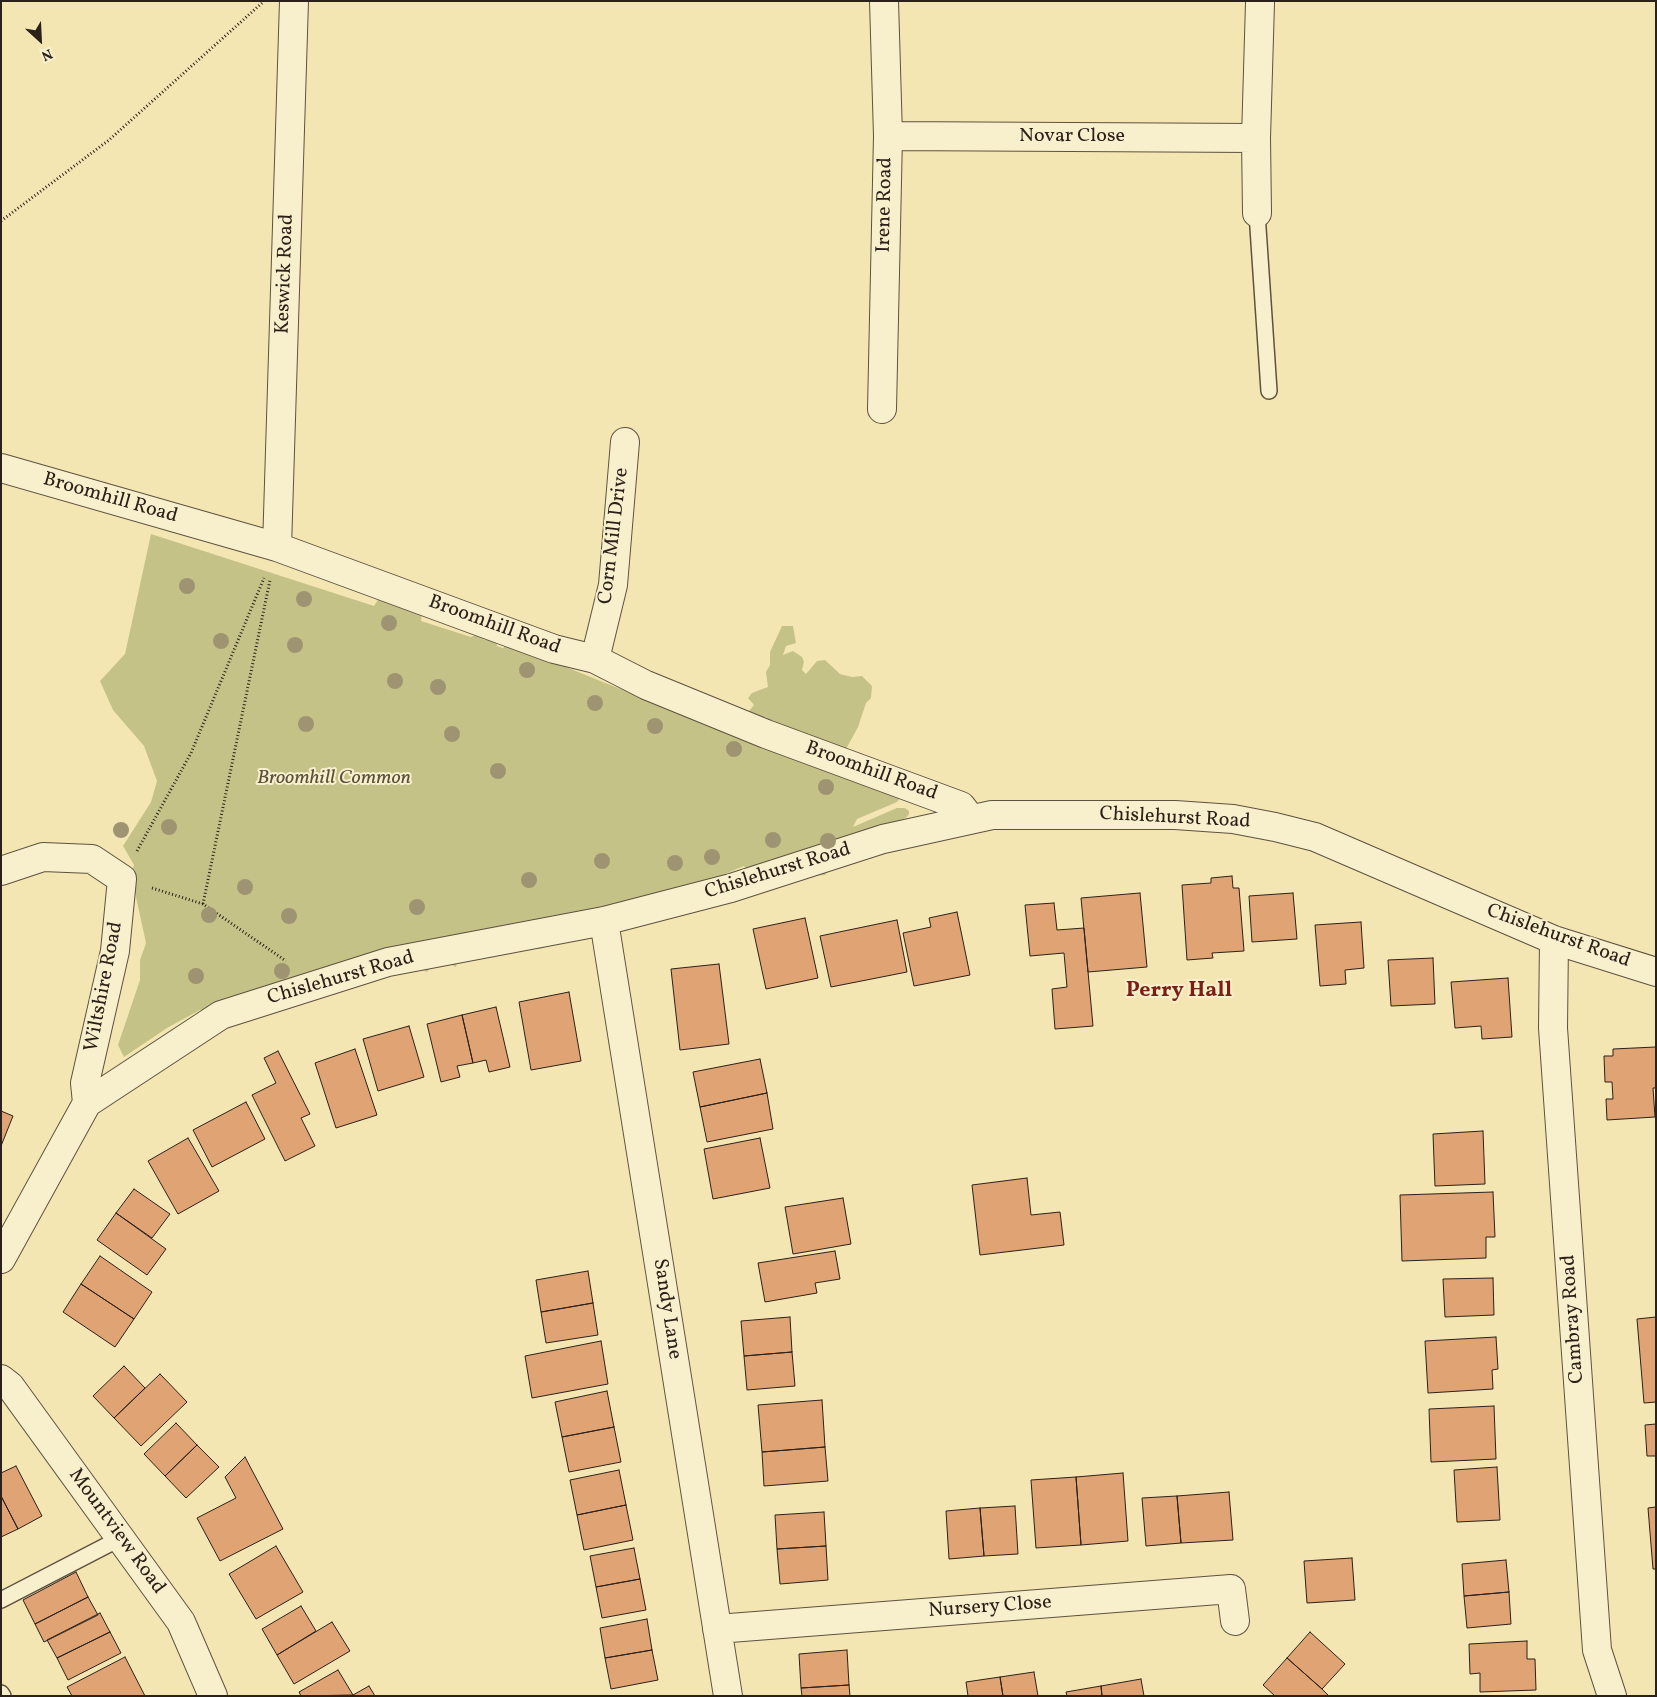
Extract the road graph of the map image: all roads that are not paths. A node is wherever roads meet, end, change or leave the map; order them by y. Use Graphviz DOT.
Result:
graph roads {
  1 [pos="294,1"];
  2 [pos="884,1"];
  3 [pos="1260,3"];
  4 [pos="888,136"];
  5 [pos="1256,138"];
  6 [pos="1257,213"];
  7 [pos="1269,391"];
  8 [pos="882,409"];
  9 [pos="625,442"];
  10 [pos="1,468"];
  11 [pos="277,547"];
  12 [pos="595,659"];
  13 [pos="971,819"];
  14 [pos="1,871"];
  15 [pos="604,921"];
  16 [pos="1554,940"];
  17 [pos="1656,972"];
  18 [pos="87,1103"];
  19 [pos="1,1259"];
  20 [pos="1,1379"];
  21 [pos="119,1539"];
  22 [pos="1,1600"];
  23 [pos="1235,1621"];
  24 [pos="717,1629"];
  25 [pos="213,1696"];
  26 [pos="728,1696"];
  27 [pos="1612,1696"];
  1 -- 11 [label="street, Keswick Road"];
  2 -- 4 [label="street, Irene Road"];
  3 -- 5 [label="street"];
  4 -- 5 [label="street, Novar Close"];
  4 -- 8 [label="street, Irene Road"];
  5 -- 6 [label="street"];
  6 -- 7 [label="lane"];
  9 -- 12 [label="street, Corn Mill Drive"];
  10 -- 11 [label="street, Broomhill Road"];
  11 -- 12 [label="street, Broomhill Road"];
  12 -- 13 [label="street, Broomhill Road"];
  13 -- 15 [label="street, Chislehurst Road"];
  13 -- 16 [label="street, Chislehurst Road"];
  14 -- 18 [label="street, Wiltshire Road"];
  15 -- 18 [label="street, Chislehurst Road"];
  15 -- 24 [label="street, Sandy Lane"];
  16 -- 17 [label="street, Chislehurst Road"];
  16 -- 27 [label="street, Cambray Road"];
  18 -- 19 [label="street, Chislehurst Road"];
  20 -- 21 [label="street, Mountview Road"];
  21 -- 22 [label="lane"];
  21 -- 25 [label="street, Mountview Road"];
  23 -- 24 [label="street, Nursery Close"];
  24 -- 26 [label="street, Sandy Lane"];
}
